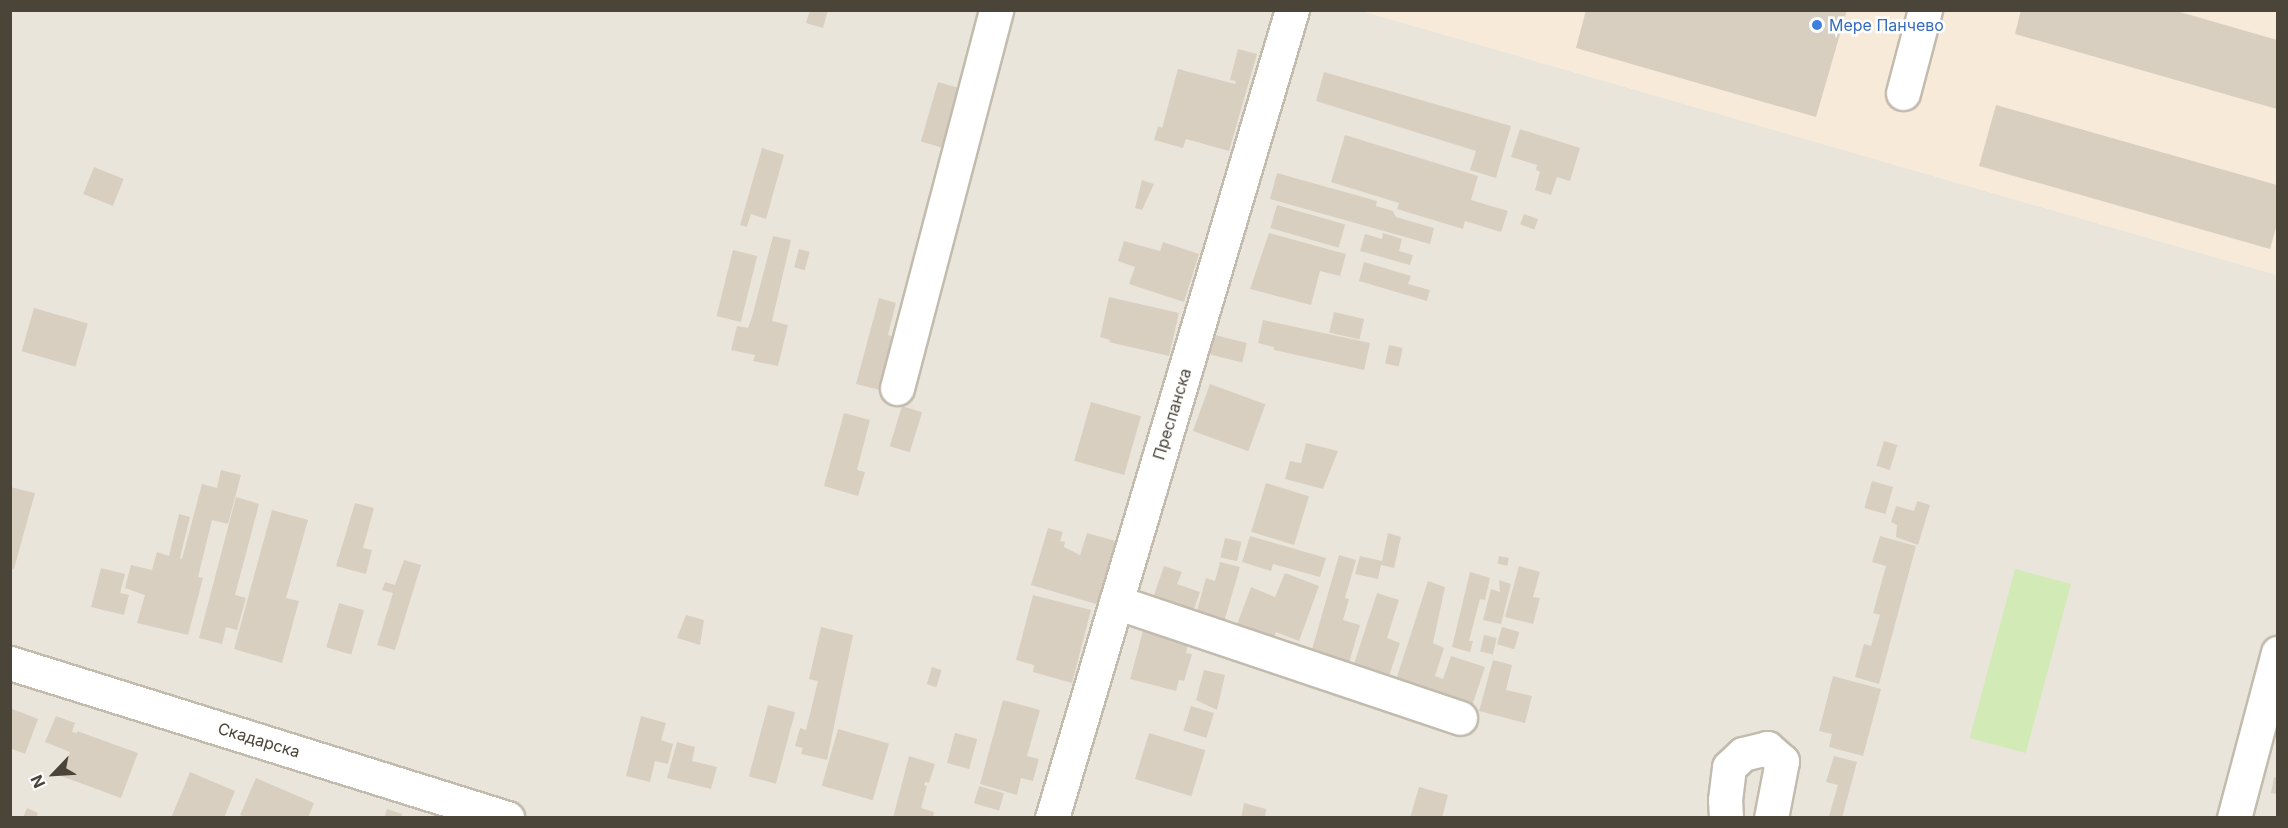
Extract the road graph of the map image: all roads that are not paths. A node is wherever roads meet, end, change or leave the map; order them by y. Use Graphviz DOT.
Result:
graph roads {
  1 [pos="996,10"];
  2 [pos="1292,10"];
  3 [pos="1925,10"];
  4 [pos="1903,93"];
  5 [pos="897,388"];
  6 [pos="1116,602"];
  7 [pos="2277,652"];
  8 [pos="10,663"];
  9 [pos="1460,718"];
  10 [pos="507,818"];
  11 [pos="1052,818"];
  12 [pos="1726,818"];
  13 [pos="1772,818"];
  14 [pos="2234,818"];
  1 -- 5 [label="street"];
  2 -- 6 [label="street, Преспанска"];
  3 -- 4 [label="street"];
  6 -- 9 [label="street"];
  6 -- 11 [label="street, Преспанска"];
  7 -- 14 [label="street"];
  8 -- 10 [label="street, Скадарска"];
  12 -- 13 [label="street"];
}
